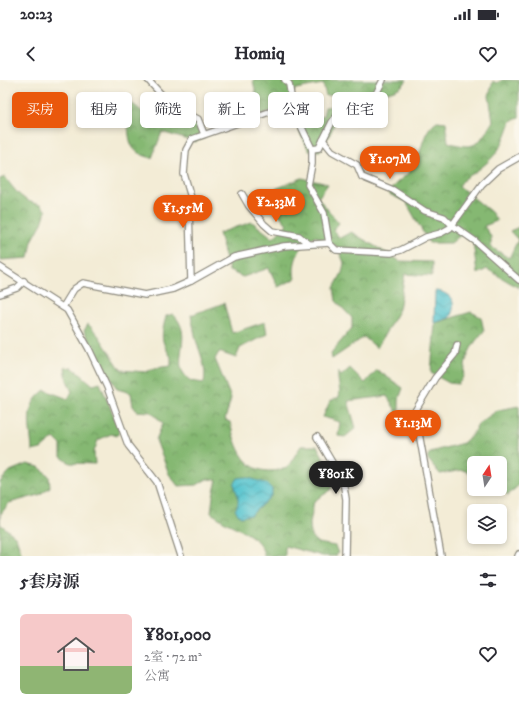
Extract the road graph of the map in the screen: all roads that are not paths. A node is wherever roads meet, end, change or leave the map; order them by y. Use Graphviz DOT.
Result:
graph roads {
  1 [pos="148,80"];
  2 [pos="285,80"];
  3 [pos="383,80"];
  4 [pos="290,92"];
  5 [pos="268,111"];
  6 [pos="302,128"];
  7 [pos="204,134"];
  8 [pos="323,140"];
  9 [pos="312,149"];
  10 [pos="519,157"];
  11 [pos="242,194"];
  12 [pos="451,226"];
  13 [pos="330,243"];
  14 [pos="309,244"];
  15 [pos="0,267"];
  16 [pos="519,280"];
  17 [pos="24,281"];
  18 [pos="191,281"];
  19 [pos="0,294"];
  20 [pos="63,307"];
  21 [pos="457,344"];
  22 [pos="317,437"];
  23 [pos="181,556"];
  24 [pos="344,556"];
  25 [pos="441,556"];
  1 -- 7 [label="street"];
  2 -- 4 [label="street"];
  3 -- 8 [label="street"];
  5 -- 7 [label="street"];
  6 -- 9 [label="street"];
  7 -- 18 [label="street"];
  8 -- 9 [label="street"];
  8 -- 12 [label="street"];
  9 -- 13 [label="street"];
  10 -- 12 [label="street"];
  11 -- 14 [label="street"];
  12 -- 13 [label="street"];
  12 -- 16 [label="street"];
  13 -- 14 [label="street"];
  14 -- 18 [label="street"];
  15 -- 17 [label="street"];
  17 -- 19 [label="street"];
  17 -- 20 [label="street"];
  18 -- 20 [label="street"];
  20 -- 23 [label="street"];
  21 -- 25 [label="street"];
  22 -- 24 [label="street"];
}
